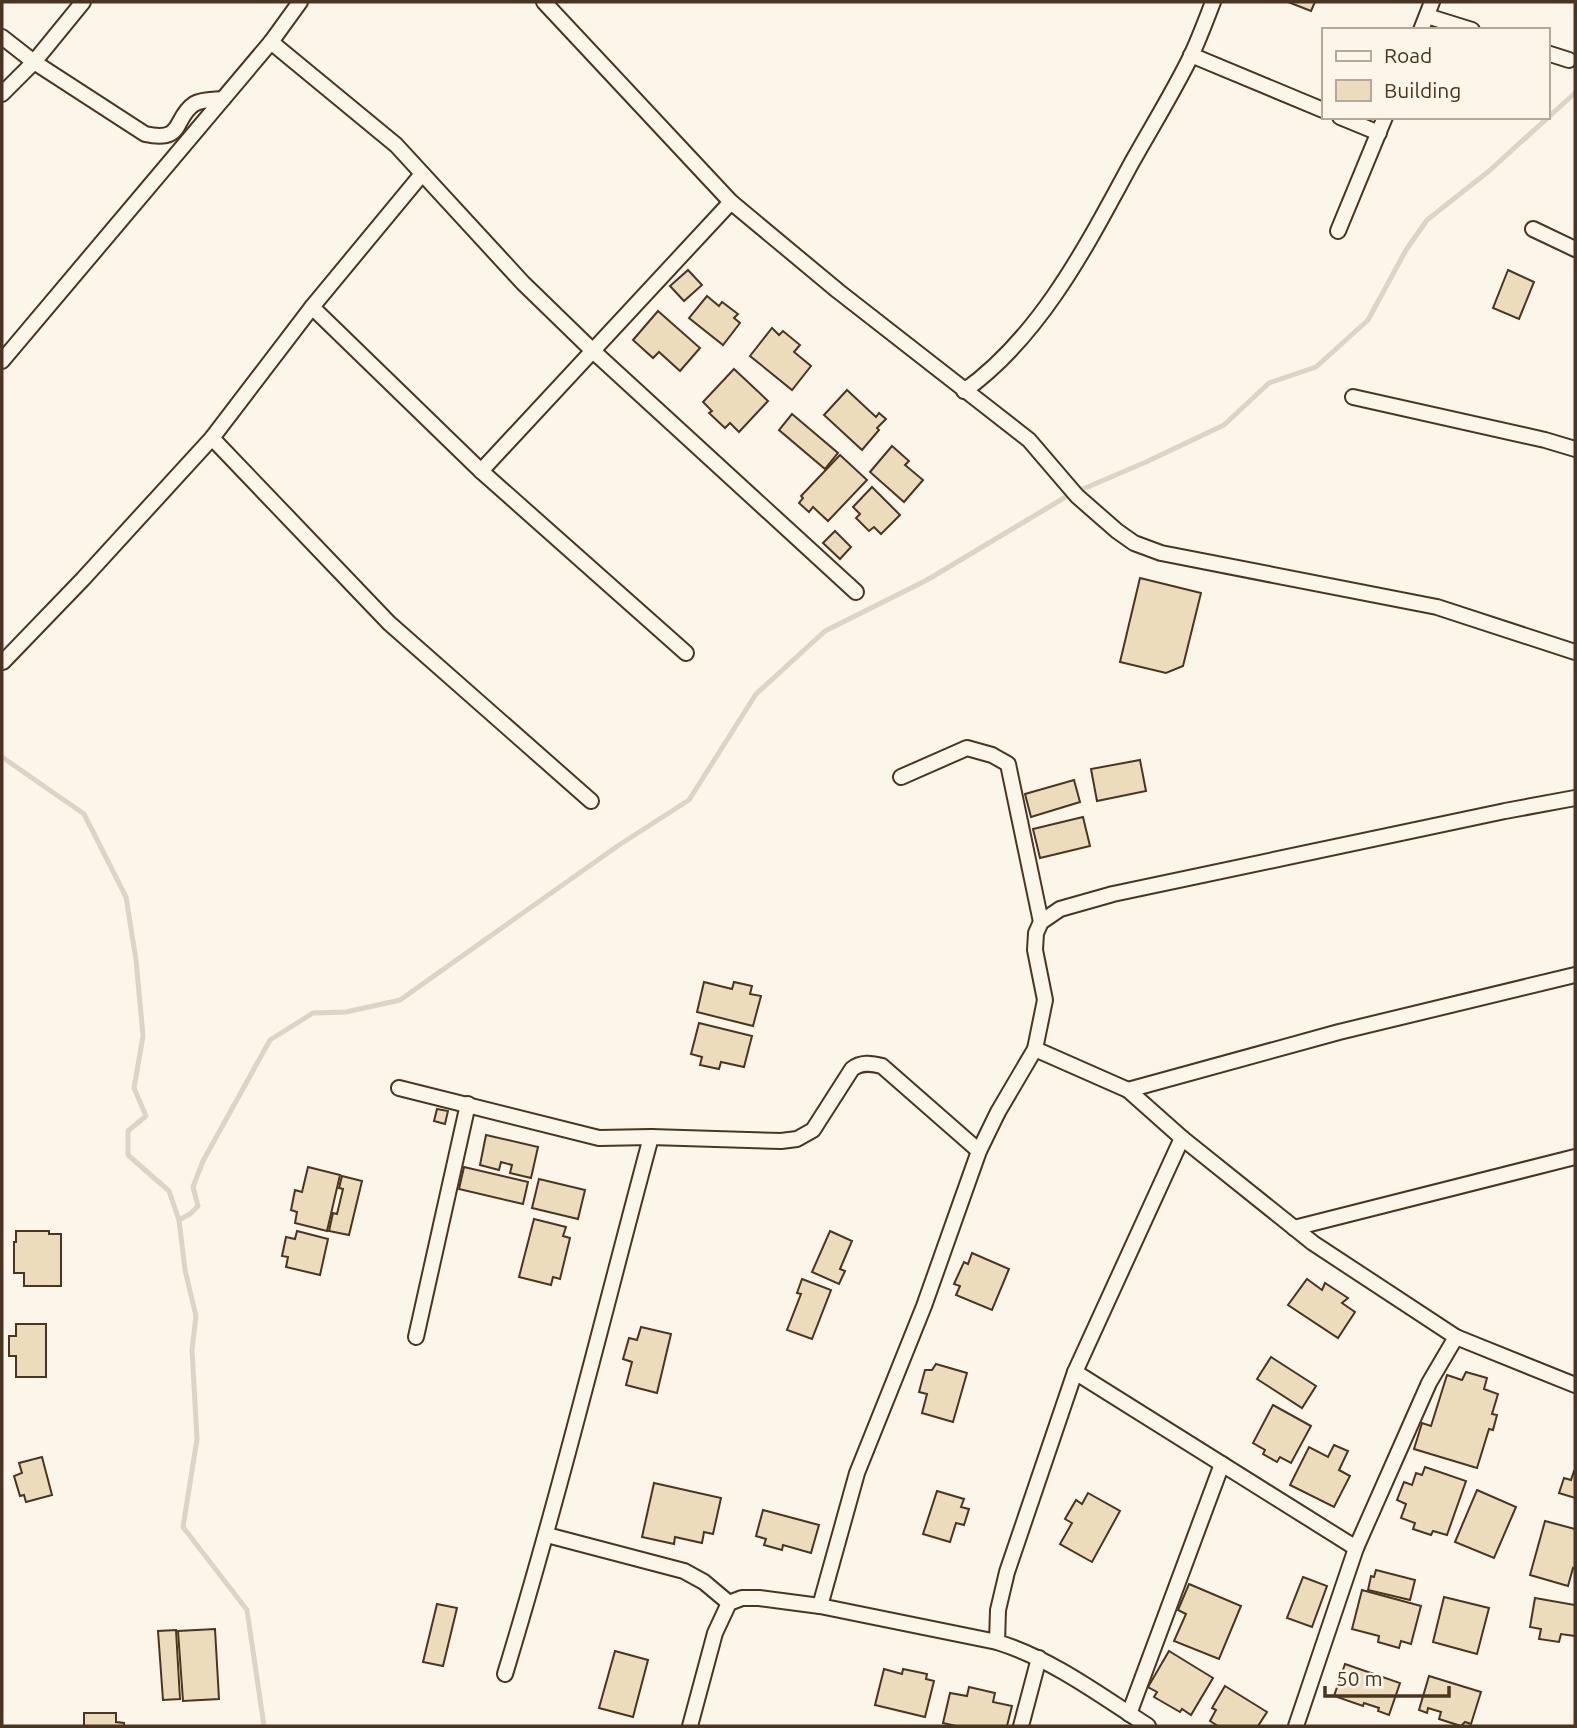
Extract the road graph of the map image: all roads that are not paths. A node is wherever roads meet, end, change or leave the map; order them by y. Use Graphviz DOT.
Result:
graph roads {
  1 [pos="83,2"];
  2 [pos="300,2"];
  3 [pos="544,2"];
  4 [pos="1213,2"];
  5 [pos="1430,9"];
  6 [pos="1422,28"];
  7 [pos="1468,28"];
  8 [pos="2,37"];
  9 [pos="271,42"];
  10 [pos="1549,54"];
  11 [pos="1191,55"];
  12 [pos="1569,60"];
  13 [pos="34,62"];
  14 [pos="2,94"];
  15 [pos="223,99"];
  16 [pos="1322,110"];
  17 [pos="1345,119"];
  18 [pos="1384,119"];
  19 [pos="1379,133"];
  20 [pos="422,174"];
  21 [pos="731,202"];
  22 [pos="1533,229"];
  23 [pos="1338,231"];
  24 [pos="1575,249"];
  25 [pos="312,307"];
  26 [pos="593,351"];
  27 [pos="2,360"];
  28 [pos="964,391"];
  29 [pos="1353,397"];
  30 [pos="212,438"];
  31 [pos="1575,449"];
  32 [pos="481,471"];
  33 [pos="856,592"];
  34 [pos="1575,652"];
  35 [pos="685,653"];
  36 [pos="3,662"];
  37 [pos="901,777"];
  38 [pos="1575,798"];
  39 [pos="591,801"];
  40 [pos="1041,922"];
  41 [pos="1575,975"];
  42 [pos="1035,1049"];
  43 [pos="399,1088"];
  44 [pos="1128,1090"];
  45 [pos="468,1104"];
  46 [pos="652,1137"];
  47 [pos="1181,1138"];
  48 [pos="979,1151"];
  49 [pos="1575,1157"];
  50 [pos="1294,1228"];
  51 [pos="416,1337"];
  52 [pos="1456,1337"];
  53 [pos="1075,1372"];
  54 [pos="1575,1385"];
  55 [pos="1222,1464"];
  56 [pos="547,1535"];
  57 [pos="1356,1548"];
  58 [pos="729,1603"];
  59 [pos="820,1606"];
  60 [pos="997,1642"];
  61 [pos="1039,1658"];
  62 [pos="505,1674"];
  63 [pos="1129,1714"];
  64 [pos="690,1726"];
  65 [pos="1021,1726"];
  66 [pos="1147,1726"];
  67 [pos="1296,1726"];
  1 -- 13 [label="street"];
  2 -- 9 [label="street"];
  3 -- 21 [label="street"];
  4 -- 11 [label="street"];
  5 -- 6 [label="street"];
  5 -- 7 [label="street"];
  8 -- 13 [label="street"];
  9 -- 15 [label="street"];
  9 -- 20 [label="street"];
  10 -- 12 [label="street"];
  11 -- 16 [label="street"];
  11 -- 28 [label="street"];
  13 -- 14 [label="street"];
  13 -- 15 [label="street"];
  15 -- 27 [label="street"];
  17 -- 19 [label="street"];
  18 -- 19 [label="street"];
  19 -- 23 [label="street"];
  20 -- 25 [label="street"];
  20 -- 26 [label="street"];
  21 -- 26 [label="street"];
  21 -- 28 [label="street"];
  22 -- 24 [label="street"];
  25 -- 30 [label="street"];
  25 -- 32 [label="street"];
  26 -- 32 [label="street"];
  26 -- 33 [label="street"];
  28 -- 34 [label="street"];
  29 -- 31 [label="street"];
  30 -- 36 [label="street"];
  30 -- 39 [label="street"];
  32 -- 35 [label="street"];
  37 -- 40 [label="street"];
  38 -- 40 [label="street"];
  40 -- 42 [label="street"];
  41 -- 44 [label="street"];
  42 -- 44 [label="street"];
  42 -- 48 [label="street"];
  43 -- 45 [label="street"];
  44 -- 47 [label="street"];
  45 -- 46 [label="street"];
  45 -- 51 [label="street"];
  46 -- 48 [label="street"];
  46 -- 56 [label="street"];
  47 -- 50 [label="street"];
  47 -- 53 [label="street"];
  48 -- 59 [label="street"];
  49 -- 50 [label="street"];
  50 -- 52 [label="street"];
  52 -- 54 [label="street"];
  52 -- 57 [label="street"];
  53 -- 55 [label="street"];
  53 -- 60 [label="street"];
  55 -- 57 [label="street"];
  55 -- 63 [label="street"];
  56 -- 58 [label="street"];
  56 -- 62 [label="street"];
  57 -- 67 [label="street"];
  58 -- 59 [label="street"];
  58 -- 64 [label="street"];
  59 -- 60 [label="street"];
  60 -- 61 [label="street"];
  61 -- 63 [label="street"];
  61 -- 65 [label="street"];
  63 -- 66 [label="street"];
}
